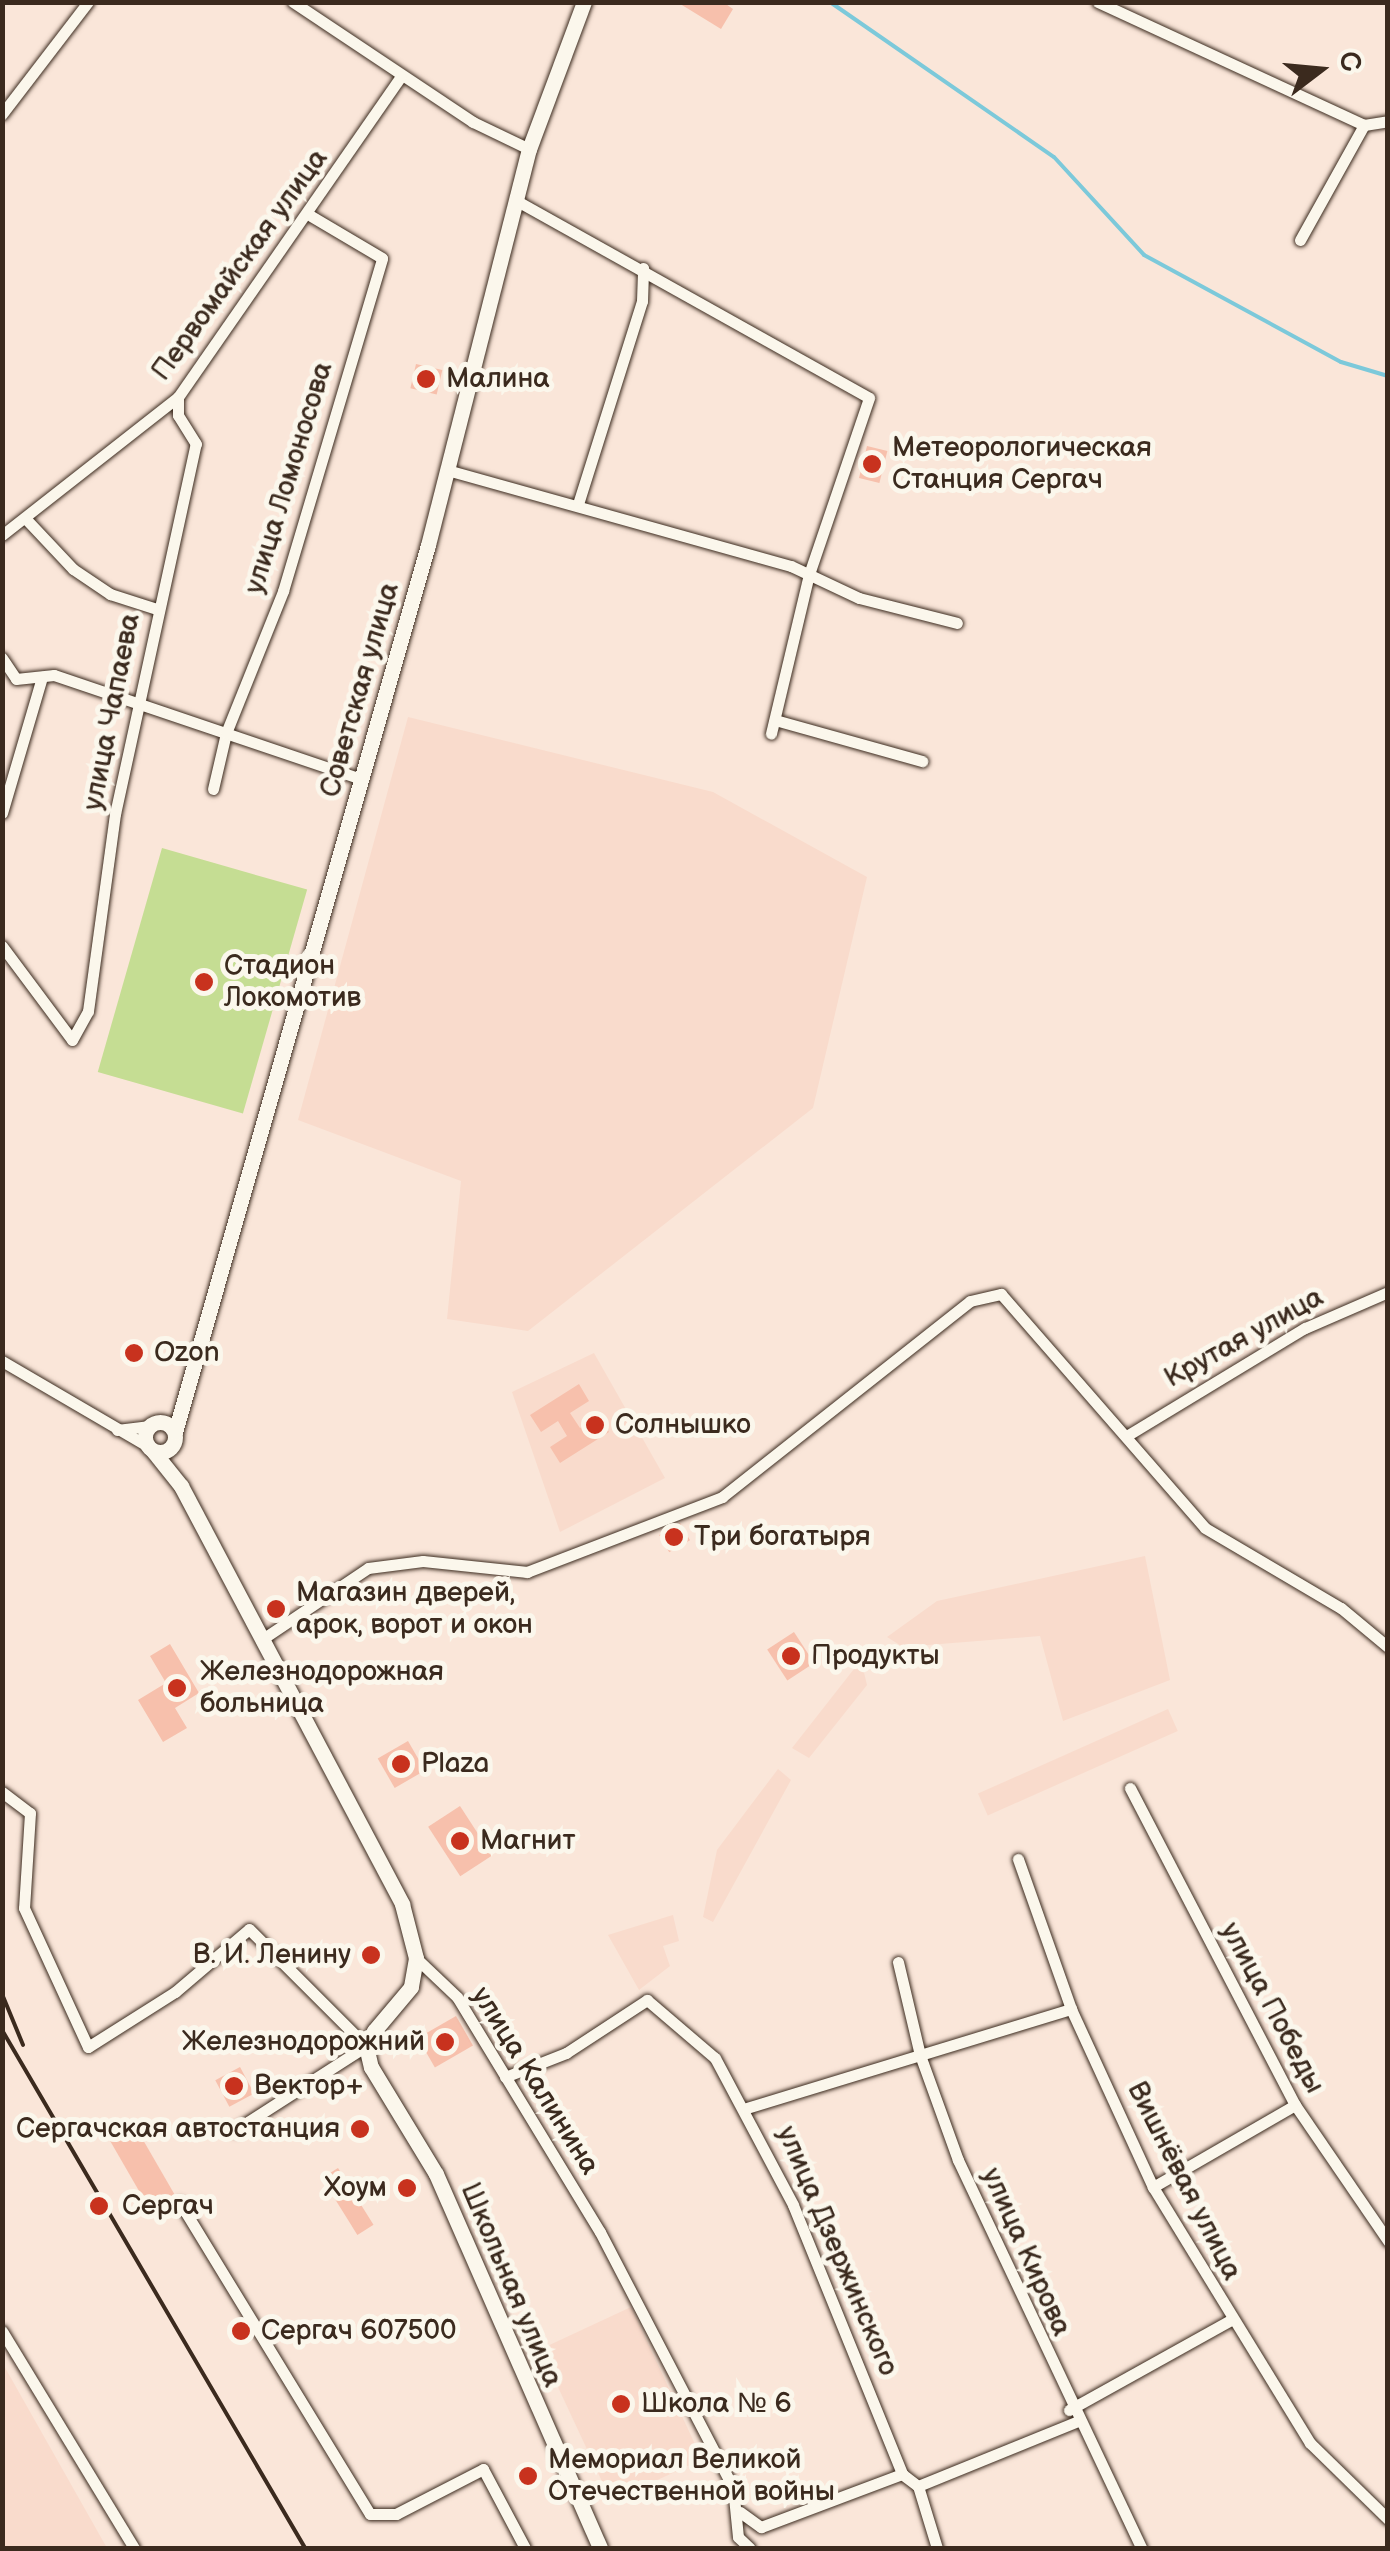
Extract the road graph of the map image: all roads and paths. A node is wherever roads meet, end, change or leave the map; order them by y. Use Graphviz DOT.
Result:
graph roads {
  1 [pos="88,2"];
  2 [pos="293,2"];
  3 [pos="584,2"];
  4 [pos="1098,2"];
  5 [pos="400,78"];
  6 [pos="2,114"];
  7 [pos="1388,120"];
  8 [pos="1364,125"];
  9 [pos="530,149"];
  10 [pos="517,201"];
  11 [pos="311,216"];
  12 [pos="1300,240"];
  13 [pos="643,268"];
  14 [pos="178,396"];
  15 [pos="448,470"];
  16 [pos="578,504"];
  17 [pos="25,518"];
  18 [pos="2,535"];
  19 [pos="809,574"];
  20 [pos="157,609"];
  21 [pos="957,623"];
  22 [pos="2,658"];
  23 [pos="42,677"];
  24 [pos="9,678"];
  25 [pos="139,701"];
  26 [pos="775,720"];
  27 [pos="226,733"];
  28 [pos="772,734"];
  29 [pos="922,762"];
  30 [pos="360,779"];
  31 [pos="213,789"];
  32 [pos="2,813"];
  33 [pos="3,947"];
  34 [pos="1388,1292"];
  35 [pos="2,1361"];
  36 [pos="117,1430"];
  37 [pos="165,1431"];
  38 [pos="1128,1435"];
  39 [pos="151,1449"];
  40 [pos="181,1486"];
  41 [pos="262,1640"];
  42 [pos="1388,1647"];
  43 [pos="1130,1788"];
  44 [pos="2,1792"];
  45 [pos="1018,1859"];
  46 [pos="416,1958"];
  47 [pos="898,1962"];
  48 [pos="1070,2009"];
  49 [pos="366,2046"];
  50 [pos="920,2055"];
  51 [pos="505,2078"];
  52 [pos="1294,2104"];
  53 [pos="748,2108"];
  54 [pos="234,2130"];
  55 [pos="1153,2186"];
  56 [pos="180,2203"];
  57 [pos="1388,2240"];
  58 [pos="1229,2321"];
  59 [pos="2,2331"];
  60 [pos="1069,2410"];
  61 [pos="1076,2422"];
  62 [pos="902,2474"];
  63 [pos="918,2486"];
  64 [pos="740,2512"];
  65 [pos="1388,2519"];
  66 [pos="760,2527"];
  67 [pos="134,2548"];
  68 [pos="525,2548"];
  69 [pos="600,2548"];
  70 [pos="750,2548"];
  71 [pos="938,2548"];
  72 [pos="1140,2548"];
  1 -- 6 [label="street"];
  2 -- 5 [label="street"];
  3 -- 9 [label="main road, Советская улица"];
  4 -- 8 [label="street"];
  5 -- 9 [label="street"];
  5 -- 11 [label="street, Первомайская улица"];
  7 -- 8 [label="street"];
  8 -- 12 [label="street"];
  9 -- 10 [label="main road, Советская улица"];
  10 -- 13 [label="street"];
  10 -- 15 [label="main road, Советская улица"];
  11 -- 14 [label="street, Первомайская улица"];
  11 -- 27 [label="street, улица Ломоносова"];
  13 -- 16 [label="street"];
  13 -- 19 [label="street"];
  14 -- 17 [label="street, Первомайская улица"];
  14 -- 20 [label="street, улица Чапаева"];
  15 -- 16 [label="street"];
  15 -- 30 [label="main road, Советская улица"];
  16 -- 19 [label="street"];
  17 -- 18 [label="street, Первомайская улица"];
  17 -- 20 [label="street"];
  19 -- 21 [label="street"];
  19 -- 26 [label="street"];
  20 -- 25 [label="street, улица Чапаева"];
  22 -- 24 [label="street"];
  23 -- 24 [label="street"];
  23 -- 25 [label="street"];
  23 -- 32 [label="street"];
  25 -- 27 [label="street"];
  25 -- 33 [label="street, улица Чапаева"];
  26 -- 28 [label="street"];
  26 -- 29 [label="street"];
  27 -- 30 [label="street"];
  27 -- 31 [label="street, улица Ломоносова"];
  30 -- 37 [label="main road, Советская улица"];
  34 -- 38 [label="street, Крутая улица"];
  35 -- 36 [label="street"];
  36 -- 37 [label="street"];
  36 -- 39 [label="street"];
  37 -- 39 [label="main road"];
  37 -- 39 [label="main road"];
  37 -- 40 [label="main road"];
  38 -- 41 [label="street"];
  38 -- 42 [label="street"];
  39 -- 40 [label="main road"];
  40 -- 41 [label="main road"];
  41 -- 46 [label="main road"];
  43 -- 52 [label="street, улица Победы"];
  44 -- 49 [label="street"];
  45 -- 48 [label="street, Вишнёвая улица"];
  46 -- 49 [label="main road"];
  46 -- 51 [label="street, улица Калинина"];
  47 -- 50 [label="street, улица Кирова"];
  48 -- 50 [label="street"];
  48 -- 55 [label="street, Вишнёвая улица"];
  49 -- 54 [label="street"];
  49 -- 69 [label="main road, Школьная улица"];
  50 -- 53 [label="street"];
  50 -- 60 [label="street, улица Кирова"];
  51 -- 53 [label="street, улица Дзержинского"];
  51 -- 64 [label="street, улица Калинина"];
  52 -- 55 [label="street"];
  52 -- 57 [label="street, улица Победы"];
  53 -- 62 [label="street, улица Дзержинского"];
  55 -- 58 [label="street, Вишнёвая улица"];
  56 -- 68 [label="street"];
  58 -- 60 [label="street"];
  58 -- 65 [label="street, Вишнёвая улица"];
  59 -- 67 [label="street"];
  60 -- 61 [label="street, улица Кирова"];
  61 -- 63 [label="street"];
  61 -- 72 [label="street, улица Кирова"];
  62 -- 63 [label="street"];
  62 -- 66 [label="street"];
  63 -- 71 [label="street"];
  64 -- 66 [label="street"];
  64 -- 70 [label="street, улица Калинина"];
  66 -- 70 [label="street"];
}
